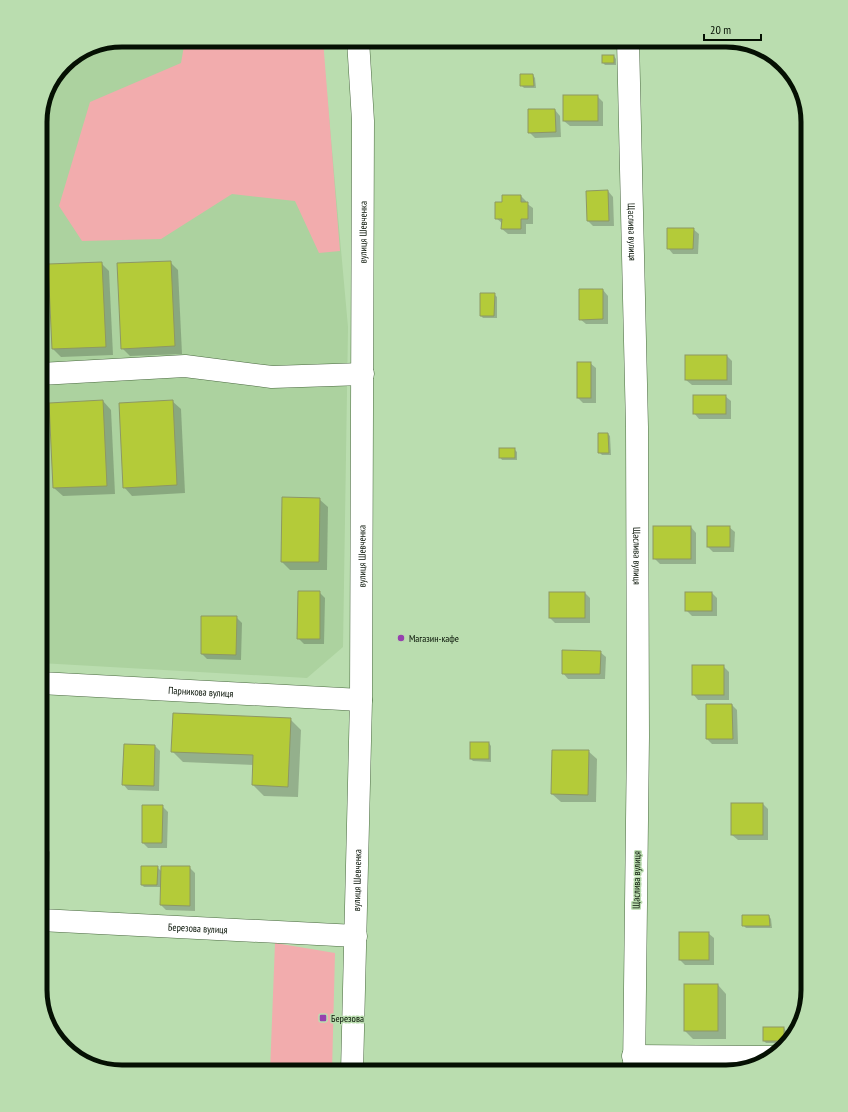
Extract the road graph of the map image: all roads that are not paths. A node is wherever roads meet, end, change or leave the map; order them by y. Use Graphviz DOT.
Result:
graph roads {
  1 [pos="358,47"];
  2 [pos="628,47"];
  3 [pos="47,374"];
  4 [pos="363,374"];
  5 [pos="47,683"];
  6 [pos="361,700"];
  7 [pos="47,920"];
  8 [pos="356,936"];
  9 [pos="757,1058"];
  10 [pos="633,1064"];
  11 [pos="352,1065"];
  1 -- 4 [label="street, вулиця Шевченка"];
  2 -- 10 [label="street, Щаслива вулиця"];
  3 -- 4 [label="street"];
  4 -- 6 [label="street, вулиця Шевченка"];
  5 -- 6 [label="street, Парникова вулиця"];
  6 -- 8 [label="street, вулиця Шевченка"];
  7 -- 8 [label="street, Березова вулиця"];
  8 -- 11 [label="street, вулиця Шевченка"];
  9 -- 10 [label="street"];
}
